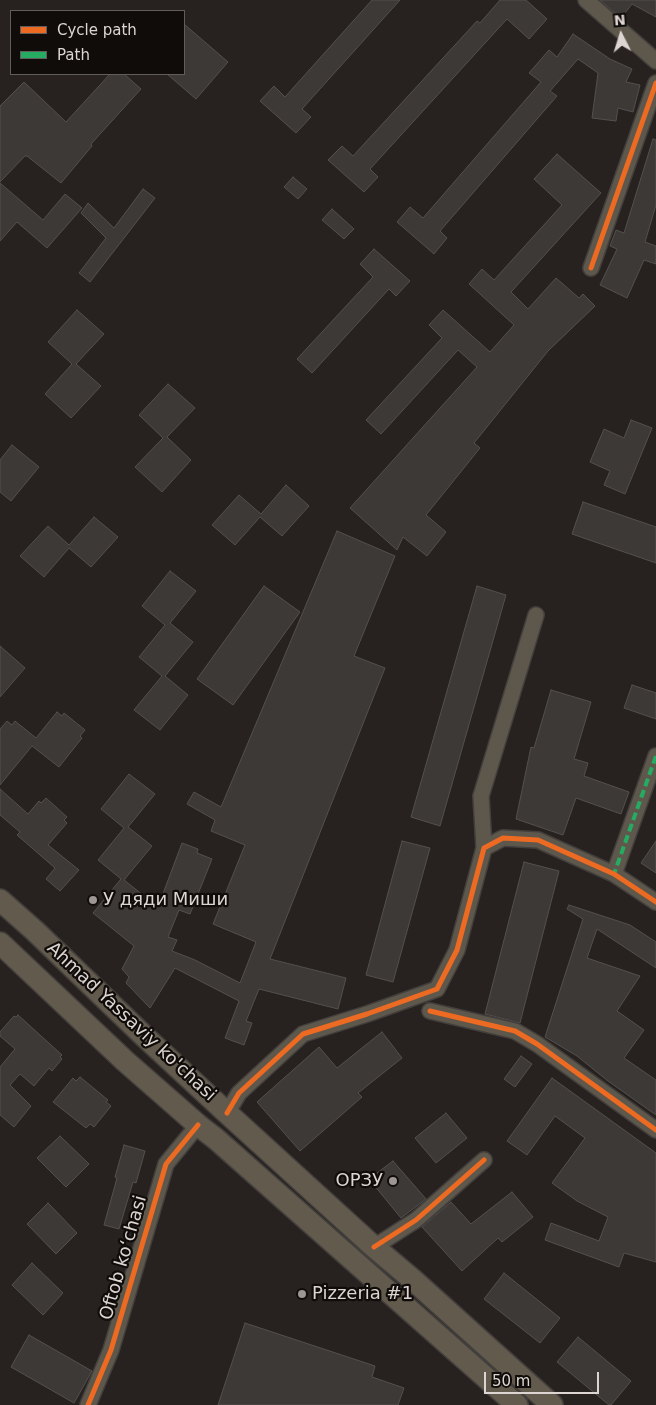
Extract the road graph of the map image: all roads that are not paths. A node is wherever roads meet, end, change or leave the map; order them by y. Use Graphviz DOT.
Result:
graph roads {
  1 [pos="586,0"];
  2 [pos="656,61"];
  3 [pos="656,83"];
  4 [pos="591,268"];
  5 [pos="536,615"];
  6 [pos="656,756"];
  7 [pos="484,848"];
  8 [pos="614,874"];
  9 [pos="0,900"];
  10 [pos="656,902"];
  11 [pos="0,943"];
  12 [pos="430,1011"];
  13 [pos="227,1113"];
  14 [pos="198,1125"];
  15 [pos="656,1130"];
  16 [pos="484,1160"];
  17 [pos="374,1247"];
  18 [pos="88,1405"];
  19 [pos="517,1405"];
  20 [pos="552,1405"];
  1 -- 2 [label="street"];
  3 -- 4 [label="street"];
  5 -- 7 [label="street"];
  6 -- 8 [label="street"];
  7 -- 8 [label="street"];
  7 -- 13 [label="street"];
  8 -- 10 [label="street"];
  9 -- 13 [label="main road, Ahmad Yassaviy ko'chasi"];
  11 -- 14 [label="main road, Ahmad Yassaviy ko'chasi"];
  12 -- 15 [label="street"];
  13 -- 17 [label="main road, Ahmad Yassaviy ko'chasi"];
  14 -- 18 [label="street, Oftob koʻchasi"];
  14 -- 19 [label="main road, Ahmad Yassaviy ko'chasi"];
  16 -- 17 [label="street"];
  17 -- 20 [label="main road, Ahmad Yassaviy ko'chasi"];
}
